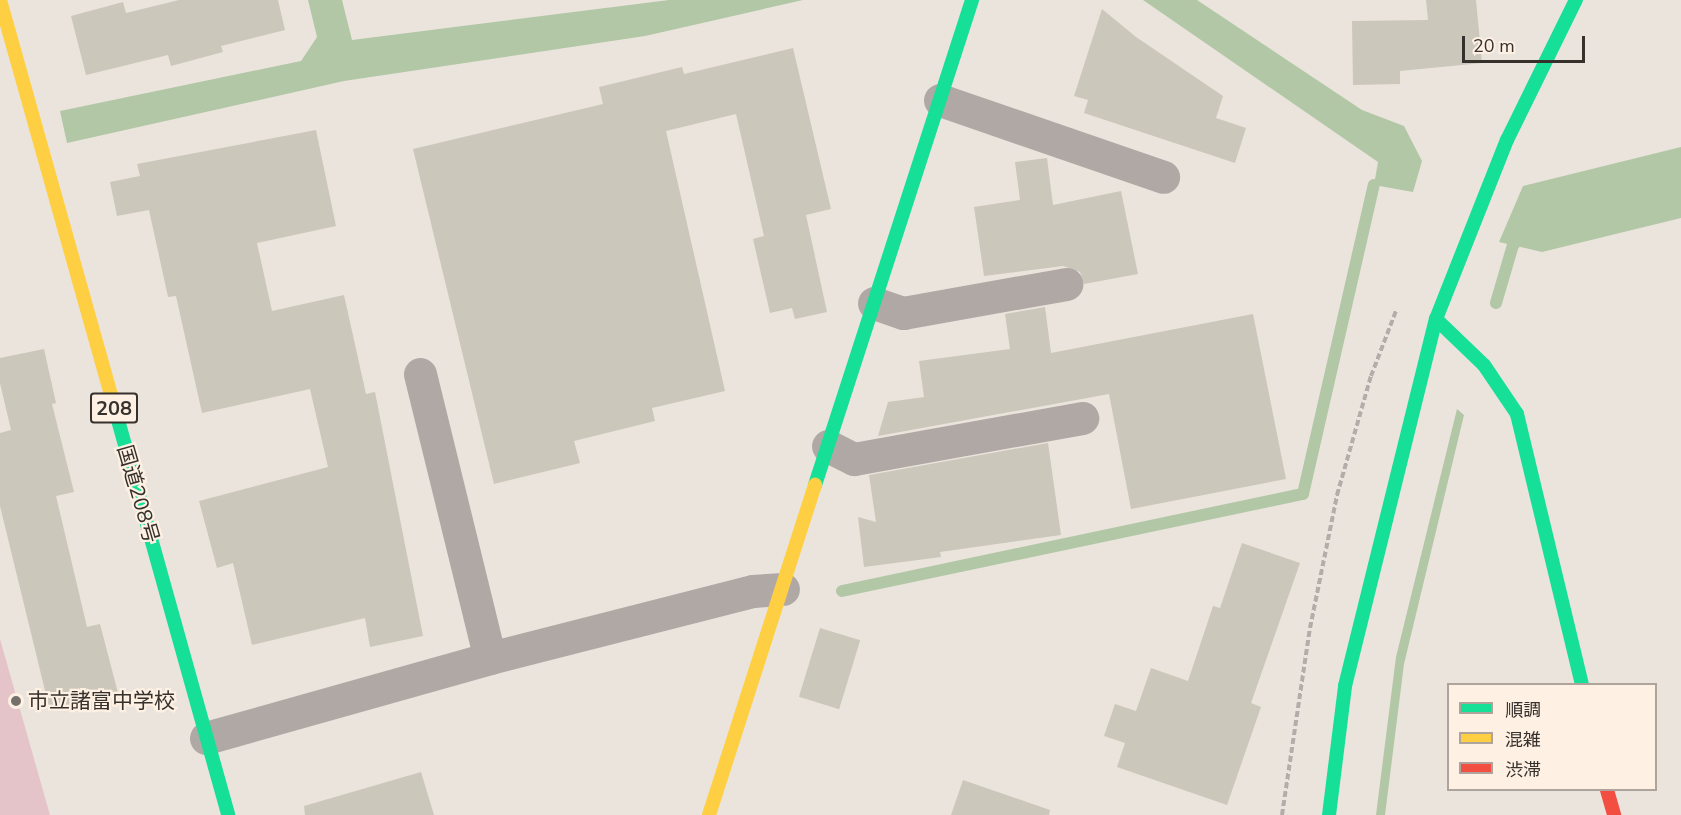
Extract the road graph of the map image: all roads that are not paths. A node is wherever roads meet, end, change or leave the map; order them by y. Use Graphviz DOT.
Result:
graph roads {
  1 [pos="0,0"];
  2 [pos="972,0"];
  3 [pos="1576,0"];
  4 [pos="940,100"];
  5 [pos="1163,177"];
  6 [pos="1066,284"];
  7 [pos="874,303"];
  8 [pos="1436,319"];
  9 [pos="420,374"];
  10 [pos="1082,418"];
  11 [pos="828,446"];
  12 [pos="783,588"];
  13 [pos="490,658"];
  14 [pos="1582,683"];
  15 [pos="206,738"];
  16 [pos="1608,791"];
  17 [pos="228,815"];
  18 [pos="708,815"];
  19 [pos="1329,815"];
  20 [pos="1614,815"];
  1 -- 15 [label="main road, 国道208号 / 208"];
  2 -- 4 [label="main road"];
  3 -- 8 [label="main road"];
  4 -- 5 [label="street"];
  4 -- 7 [label="main road"];
  6 -- 7 [label="street"];
  7 -- 11 [label="main road"];
  8 -- 14 [label="main road"];
  8 -- 19 [label="main road"];
  9 -- 13 [label="street"];
  10 -- 11 [label="street"];
  11 -- 12 [label="main road"];
  12 -- 13 [label="street"];
  12 -- 18 [label="main road"];
  13 -- 15 [label="street"];
  15 -- 17 [label="main road, 国道208号 / 208"];
  16 -- 20 [label="main road"];
}
